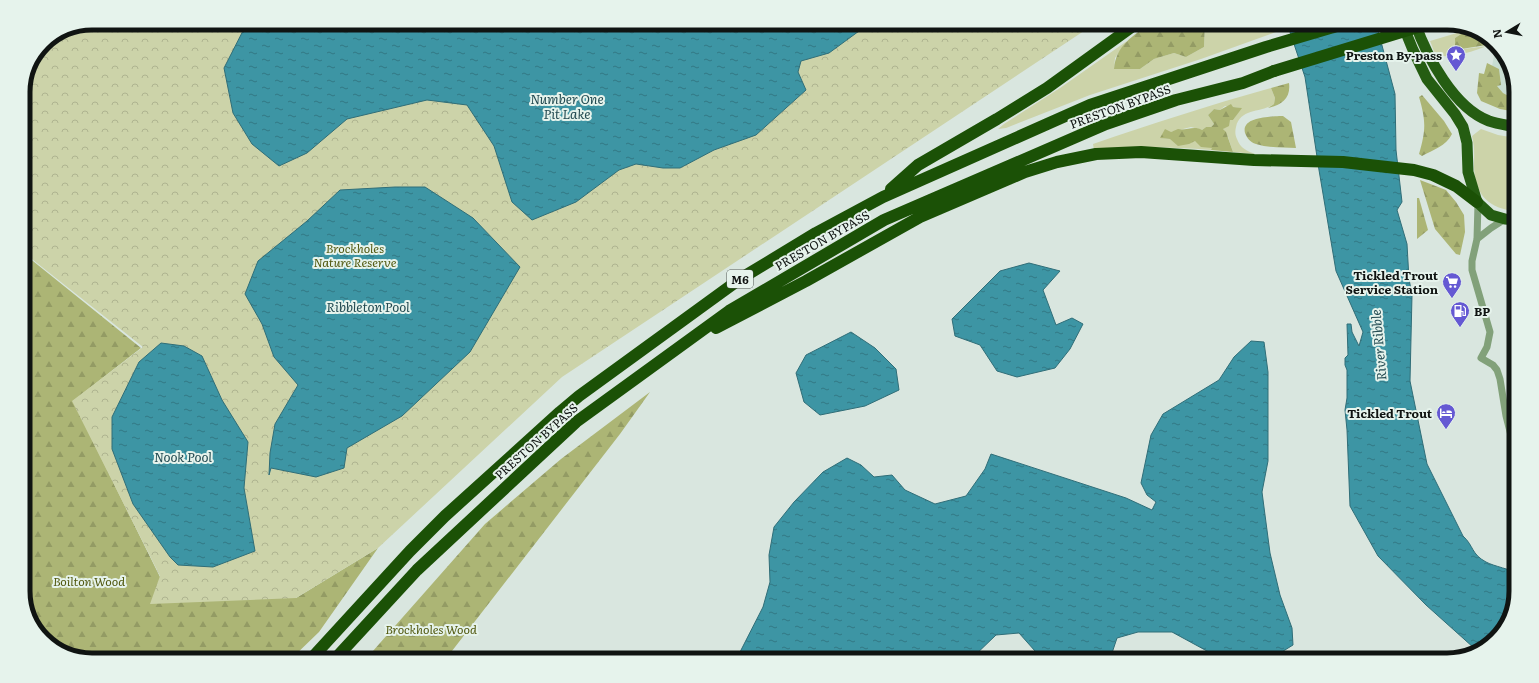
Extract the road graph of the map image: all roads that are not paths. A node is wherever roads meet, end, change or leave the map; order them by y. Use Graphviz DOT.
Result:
graph roads {
  1 [pos="1127,30"];
  2 [pos="1323,30"];
  3 [pos="1405,30"];
  4 [pos="1408,30"];
  5 [pos="1418,30"];
  6 [pos="1509,126"];
  7 [pos="883,197"];
  8 [pos="1477,203"];
  9 [pos="1509,219"];
  10 [pos="1509,221"];
  11 [pos="1477,239"];
  12 [pos="676,349"];
  13 [pos="1509,428"];
  14 [pos="316,653"];
  15 [pos="340,653"];
  1 -- 7 [label="highway"];
  2 -- 7 [label="highway, PRESTON BYPASS / M6"];
  3 -- 8 [label="highway"];
  4 -- 12 [label="highway, PRESTON BYPASS / M6, bridge"];
  5 -- 6 [label="highway"];
  7 -- 14 [label="highway, PRESTON BYPASS / M6"];
  8 -- 9 [label="highway"];
  8 -- 11 [label="street"];
  8 -- 12 [label="highway"];
  10 -- 11 [label="street"];
  11 -- 13 [label="street"];
  12 -- 15 [label="highway, PRESTON BYPASS / M6"];
}
